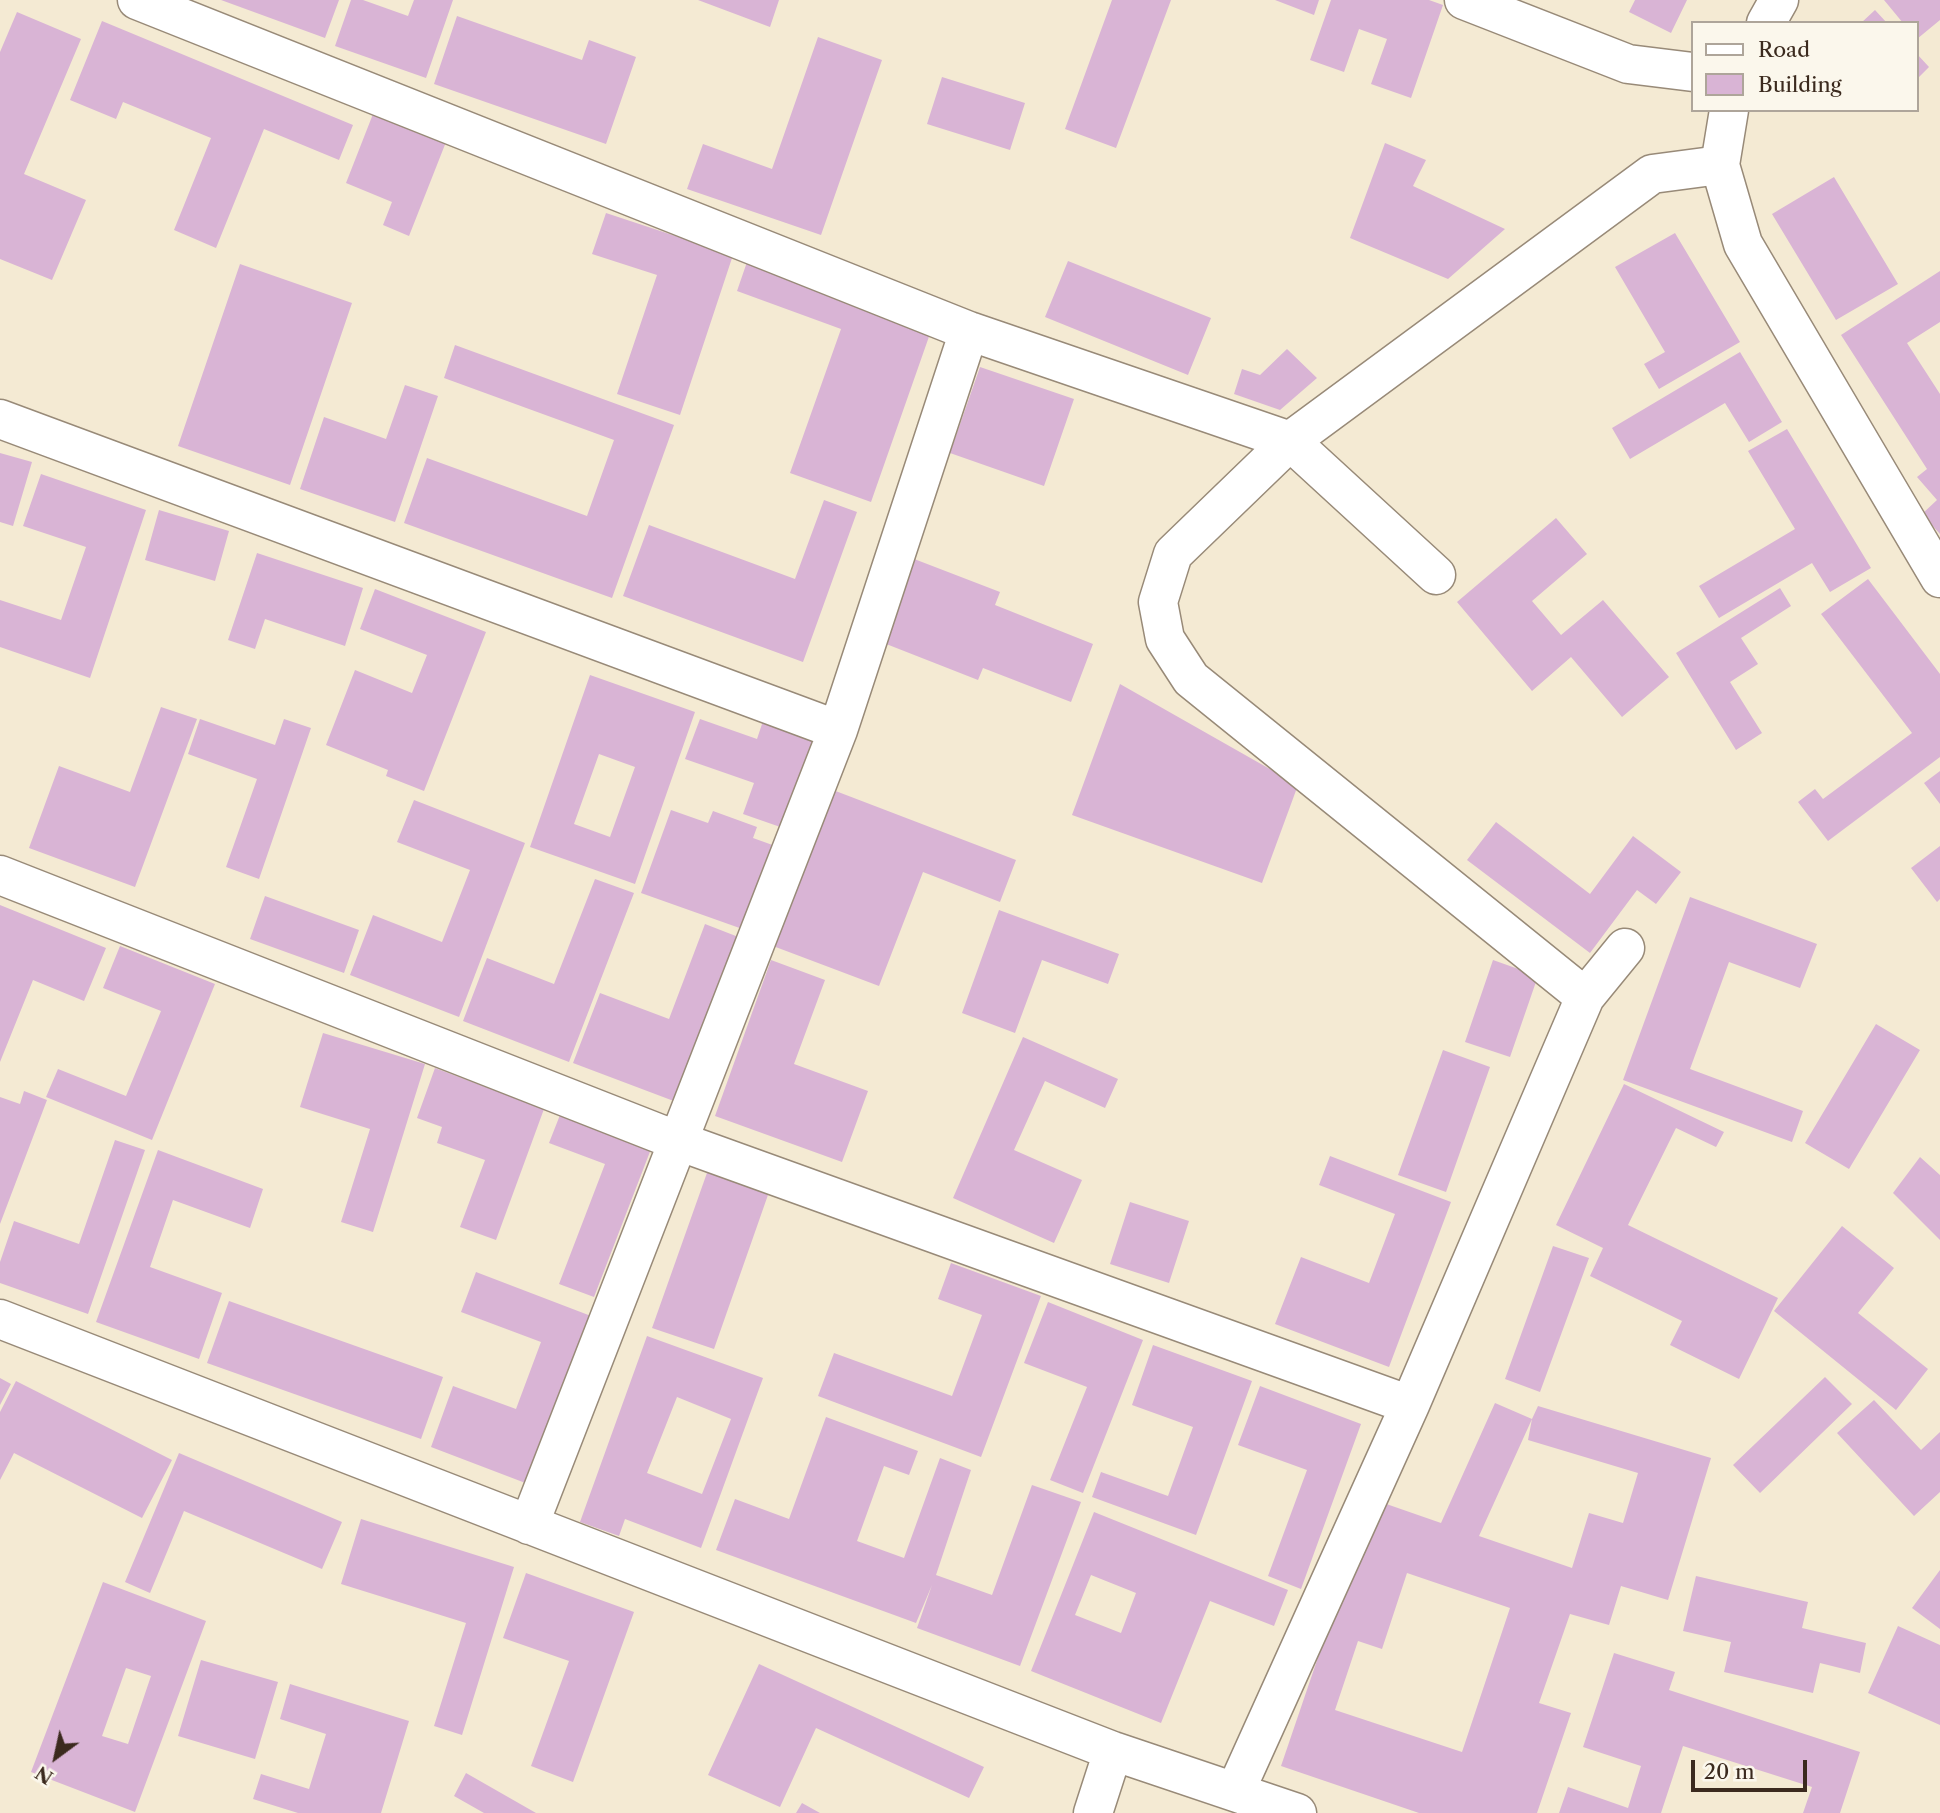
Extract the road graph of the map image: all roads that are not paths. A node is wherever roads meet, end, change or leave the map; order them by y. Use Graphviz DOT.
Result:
graph roads {
  1 [pos="136,0"];
  2 [pos="1464,0"];
  3 [pos="1779,0"];
  4 [pos="1767,21"];
  5 [pos="1692,72"];
  6 [pos="1729,112"];
  7 [pos="1720,165"];
  8 [pos="969,331"];
  9 [pos="0,419"];
  10 [pos="1290,441"];
  11 [pos="1436,575"];
  12 [pos="1940,578"];
  13 [pos="838,730"];
  14 [pos="0,875"];
  15 [pos="1625,947"];
  16 [pos="1585,997"];
  17 [pos="678,1141"];
  18 [pos="0,1320"];
  19 [pos="1410,1405"];
  20 [pos="529,1525"];
  21 [pos="1113,1751"];
  22 [pos="1235,1792"];
  23 [pos="1093,1813"];
  24 [pos="1297,1813"];
  1 -- 8 [label="street"];
  2 -- 5 [label="street"];
  3 -- 4 [label="street"];
  6 -- 7 [label="street"];
  7 -- 10 [label="street"];
  7 -- 12 [label="street"];
  8 -- 10 [label="street"];
  8 -- 13 [label="street"];
  9 -- 13 [label="street"];
  10 -- 11 [label="street"];
  10 -- 16 [label="street"];
  13 -- 17 [label="street"];
  14 -- 17 [label="street"];
  15 -- 16 [label="street"];
  16 -- 19 [label="street"];
  17 -- 19 [label="street"];
  17 -- 20 [label="street"];
  18 -- 20 [label="street"];
  19 -- 22 [label="street"];
  20 -- 21 [label="street"];
  21 -- 22 [label="street"];
  21 -- 23 [label="street"];
  22 -- 24 [label="street"];
}
